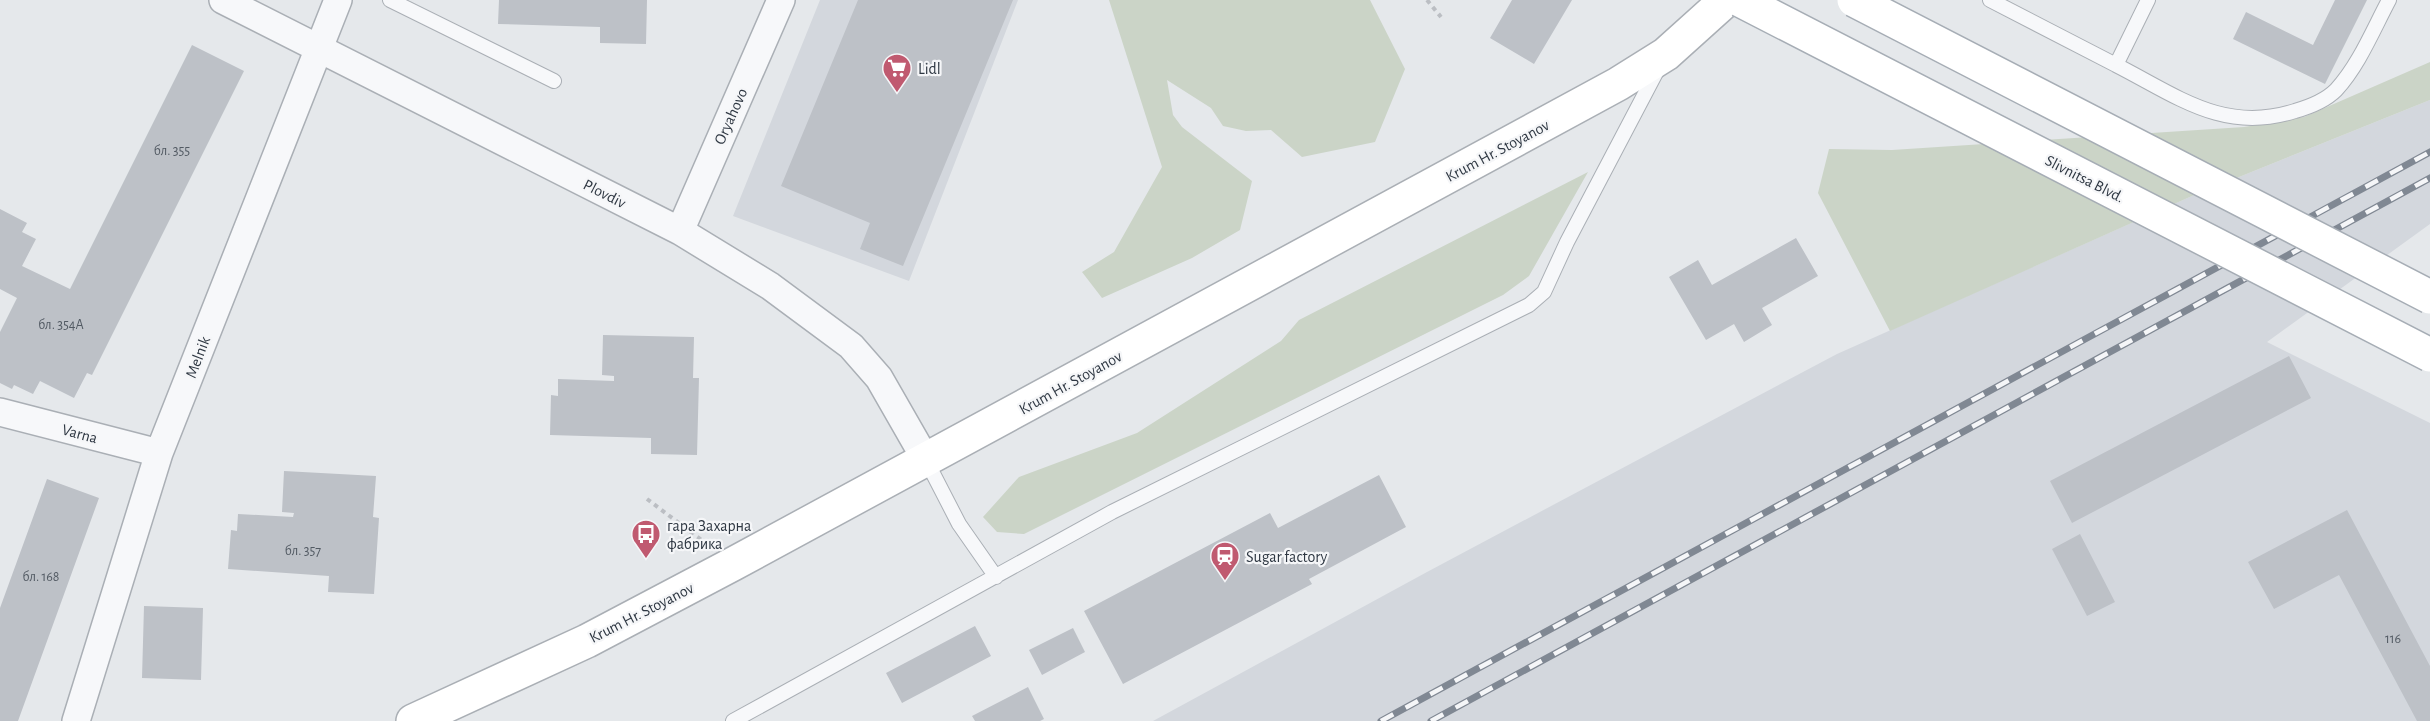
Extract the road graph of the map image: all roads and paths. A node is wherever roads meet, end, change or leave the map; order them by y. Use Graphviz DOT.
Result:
graph roads {
  1 [pos="223,0"];
  2 [pos="338,0"];
  3 [pos="390,0"];
  4 [pos="781,0"];
  5 [pos="1427,0"];
  6 [pos="1740,0"];
  7 [pos="1854,0"];
  8 [pos="1990,0"];
  9 [pos="2148,0"];
  10 [pos="2390,0"];
  11 [pos="1718,8"];
  12 [pos="1441,17"];
  13 [pos="319,49"];
  14 [pos="1666,54"];
  15 [pos="2116,65"];
  16 [pos="554,81"];
  17 [pos="680,231"];
  18 [pos="2430,297"];
  19 [pos="2430,356"];
  20 [pos="0,412"];
  21 [pos="159,453"];
  22 [pos="926,460"];
  23 [pos="647,499"];
  24 [pos="733,564"];
  25 [pos="996,578"];
  26 [pos="76,721"];
  27 [pos="413,721"];
  28 [pos="733,721"];
  1 -- 13 [label="street, Plovdiv"];
  2 -- 13 [label="street, Melnik"];
  3 -- 16 [label="lane"];
  4 -- 17 [label="street, Oryahovo"];
  5 -- 12 [label="path"];
  6 -- 19 [label="street, Slivnitsa Blvd., bridge"];
  7 -- 18 [label="street, bridge"];
  8 -- 15 [label="lane"];
  9 -- 15 [label="lane"];
  10 -- 15 [label="lane"];
  11 -- 14 [label="street, Krum Hr. Stoyanov"];
  13 -- 17 [label="street, Plovdiv"];
  13 -- 21 [label="street, Melnik"];
  14 -- 22 [label="street, Krum Hr. Stoyanov"];
  14 -- 25 [label="lane"];
  17 -- 22 [label="street, Plovdiv"];
  20 -- 21 [label="street, Varna"];
  21 -- 26 [label="street, Melnik"];
  22 -- 24 [label="street, Krum Hr. Stoyanov"];
  22 -- 25 [label="lane"];
  23 -- 24 [label="path"];
  24 -- 27 [label="street, Krum Hr. Stoyanov"];
  25 -- 28 [label="lane"];
}
